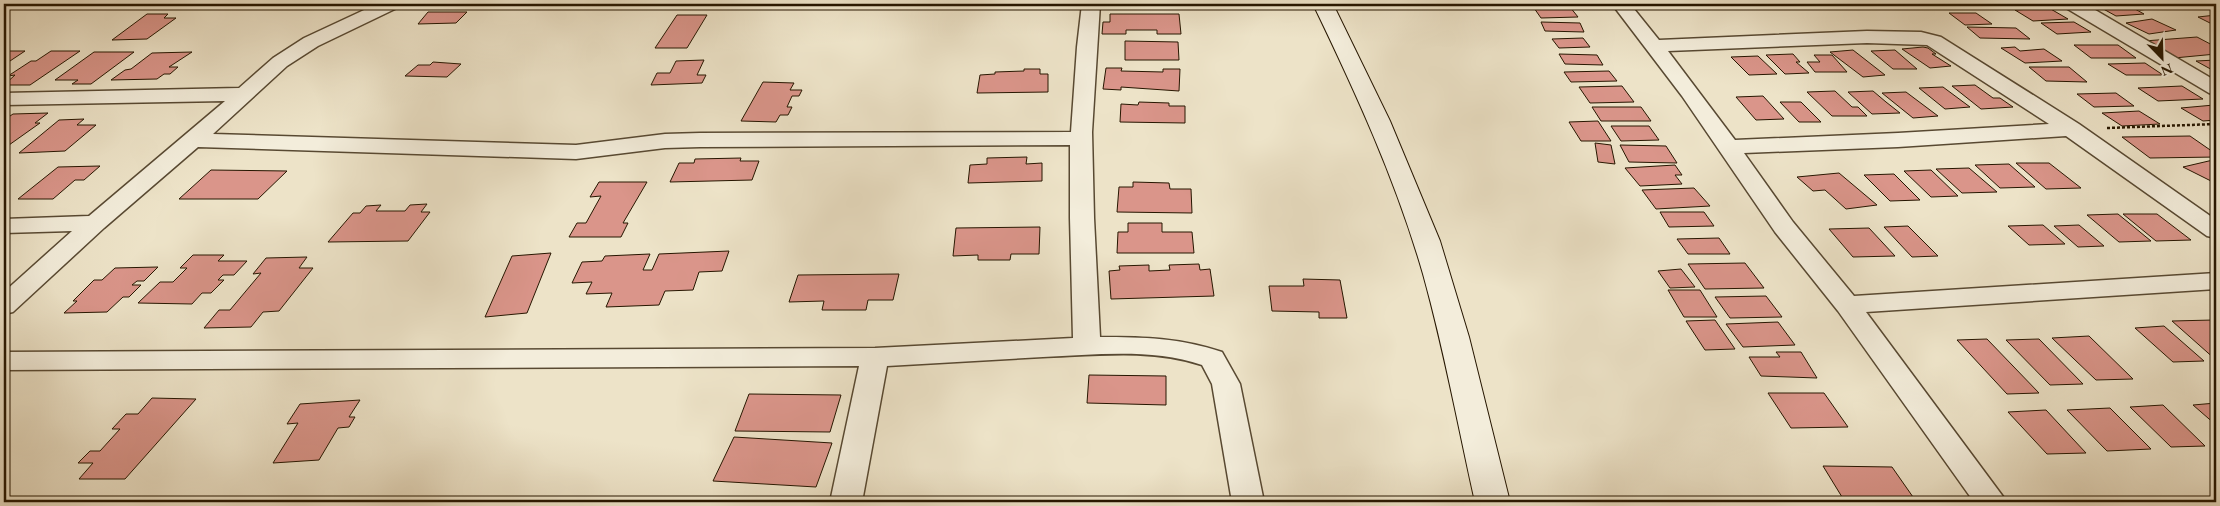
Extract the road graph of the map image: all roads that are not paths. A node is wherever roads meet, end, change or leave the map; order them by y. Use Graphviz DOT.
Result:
graph roads {
  1 [pos="391,4"];
  2 [pos="1091,4"];
  3 [pos="1323,4"];
  4 [pos="1622,4"];
  5 [pos="2072,4"];
  6 [pos="1654,46"];
  7 [pos="2216,89"];
  8 [pos="242,94"];
  9 [pos="4,99"];
  10 [pos="2071,129"];
  11 [pos="1080,139"];
  12 [pos="193,140"];
  13 [pos="1727,147"];
  14 [pos="95,222"];
  15 [pos="4,226"];
  16 [pos="2216,231"];
  17 [pos="2216,281"];
  18 [pos="1847,305"];
  19 [pos="4,306"];
  20 [pos="1087,346"];
  21 [pos="875,357"];
  22 [pos="4,361"];
  23 [pos="846,502"];
  24 [pos="1248,502"];
  25 [pos="1493,502"];
  26 [pos="1991,502"];
  1 -- 8 [label="street"];
  2 -- 11 [label="street"];
  3 -- 25 [label="street"];
  4 -- 6 [label="street"];
  5 -- 7 [label="street"];
  6 -- 10 [label="street"];
  6 -- 13 [label="street"];
  8 -- 9 [label="street"];
  8 -- 12 [label="street"];
  10 -- 13 [label="street"];
  10 -- 16 [label="street"];
  11 -- 12 [label="street"];
  11 -- 20 [label="street"];
  12 -- 14 [label="street"];
  13 -- 18 [label="street"];
  14 -- 15 [label="street"];
  14 -- 19 [label="street"];
  17 -- 18 [label="street"];
  18 -- 26 [label="street"];
  20 -- 21 [label="street"];
  20 -- 24 [label="street"];
  21 -- 22 [label="street"];
  21 -- 23 [label="street"];
}
